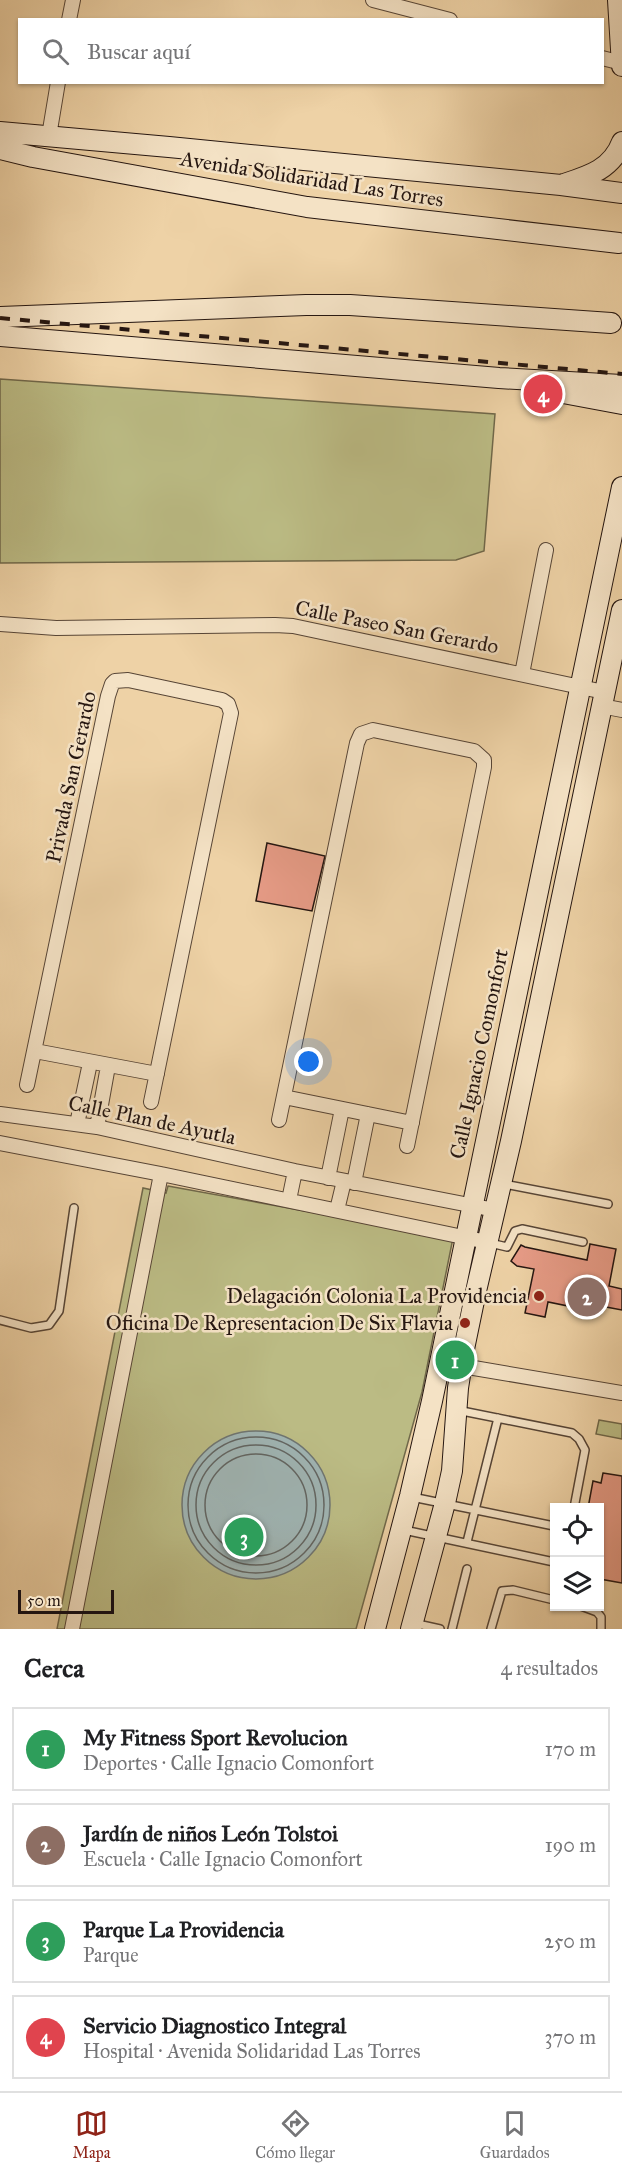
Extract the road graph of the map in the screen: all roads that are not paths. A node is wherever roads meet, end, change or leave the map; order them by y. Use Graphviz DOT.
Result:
graph roads {
  1 [pos="73,0"];
  2 [pos="373,0"];
  3 [pos="618,0"];
  4 [pos="69,18"];
  5 [pos="442,18"];
  6 [pos="604,58"];
  7 [pos="622,64"];
  8 [pos="58,84"];
  9 [pos="0,132"];
  10 [pos="49,136"];
  11 [pos="622,142"];
  12 [pos="0,149"];
  13 [pos="561,185"];
  14 [pos="622,193"];
  15 [pos="619,243"];
  16 [pos="0,317"];
  17 [pos="611,323"];
  18 [pos="0,336"];
  19 [pos="499,378"];
  20 [pos="622,385"];
  21 [pos="622,404"];
  22 [pos="622,487"];
  23 [pos="546,550"];
  24 [pos="622,610"];
  25 [pos="0,624"];
  26 [pos="620,631"];
  27 [pos="522,674"];
  28 [pos="581,687"];
  29 [pos="603,699"];
  30 [pos="622,710"];
  31 [pos="35,1051"];
  32 [pos="90,1063"];
  33 [pos="108,1066"];
  34 [pos="157,1074"];
  35 [pos="27,1085"];
  36 [pos="284,1097"];
  37 [pos="151,1102"];
  38 [pos="342,1109"];
  39 [pos="0,1114"];
  40 [pos="368,1114"];
  41 [pos="279,1120"];
  42 [pos="412,1123"];
  43 [pos="77,1124"];
  44 [pos="97,1127"];
  45 [pos="0,1143"];
  46 [pos="407,1146"];
  47 [pos="295,1171"];
  48 [pos="161,1174"];
  49 [pos="328,1178"];
  50 [pos="349,1182"];
  51 [pos="501,1184"];
  52 [pos="289,1200"];
  53 [pos="608,1204"];
  54 [pos="472,1205"];
  55 [pos="74,1208"];
  56 [pos="338,1210"];
  57 [pos="495,1210"];
  58 [pos="465,1237"];
  59 [pos="487,1242"];
  60 [pos="583,1242"];
  61 [pos="0,1320"];
  62 [pos="462,1366"];
  63 [pos="622,1393"];
  64 [pos="457,1410"];
  65 [pos="498,1418"];
  66 [pos="410,1496"];
  67 [pos="445,1503"];
  68 [pos="575,1503"];
  69 [pos="475,1511"];
  70 [pos="550,1525"];
  71 [pos="402,1529"];
  72 [pos="437,1536"];
  73 [pos="467,1542"];
  74 [pos="550,1561"];
  75 [pos="467,1569"];
  76 [pos="550,1599"];
  77 [pos="594,1611"];
  78 [pos="412,1626"];
  79 [pos="72,1629"];
  80 [pos="375,1629"];
  81 [pos="440,1629"];
  82 [pos="452,1629"];
  83 [pos="490,1629"];
  84 [pos="601,1629"];
  1 -- 4 [label="street"];
  2 -- 5 [label="street"];
  3 -- 7 [label="main road"];
  6 -- 7 [label="street"];
  8 -- 10 [label="street"];
  9 -- 10 [label="main road, Avenida Solidaridad Las Torres"];
  10 -- 13 [label="main road, Avenida Solidaridad Las Torres"];
  11 -- 13 [label="main road"];
  12 -- 15 [label="main road, Avenida Solidaridad Las Torres"];
  13 -- 14 [label="main road, Avenida Solidaridad Las Torres"];
  16 -- 17 [label="main road"];
  18 -- 19 [label="main road"];
  19 -- 20 [label="main road"];
  19 -- 21 [label="main road"];
  22 -- 28 [label="main road, Calle Ignacio Comonfort"];
  23 -- 27 [label="street"];
  24 -- 26 [label="main road"];
  25 -- 27 [label="street, Calle Paseo San Gerardo"];
  26 -- 29 [label="main road"];
  27 -- 28 [label="street, Calle Paseo San Gerardo"];
  28 -- 29 [label="street, Calle Paseo San Gerardo"];
  28 -- 54 [label="main road, Calle Ignacio Comonfort"];
  29 -- 30 [label="street, Calle Paseo San Gerardo"];
  29 -- 51 [label="main road"];
  31 -- 32 [label="street"];
  31 -- 34 [label="street, Privada San Gerardo"];
  31 -- 35 [label="street, Privada San Gerardo"];
  32 -- 33 [label="street"];
  32 -- 43 [label="street"];
  33 -- 34 [label="street"];
  33 -- 44 [label="street"];
  34 -- 37 [label="street, Privada San Gerardo"];
  36 -- 38 [label="street"];
  36 -- 41 [label="street"];
  36 -- 42 [label="street"];
  38 -- 40 [label="street"];
  38 -- 49 [label="street"];
  39 -- 43 [label="street, Calle Plan de Ayutla"];
  40 -- 42 [label="street"];
  40 -- 50 [label="street"];
  42 -- 46 [label="street"];
  43 -- 44 [label="street, Calle Plan de Ayutla"];
  44 -- 47 [label="street, Calle Plan de Ayutla"];
  45 -- 48 [label="street"];
  47 -- 49 [label="street, Calle Plan de Ayutla"];
  47 -- 52 [label="street"];
  48 -- 52 [label="street"];
  48 -- 79 [label="street"];
  49 -- 50 [label="street, Calle Plan de Ayutla"];
  50 -- 54 [label="street, Calle Plan de Ayutla"];
  50 -- 56 [label="street"];
  51 -- 53 [label="lane"];
  51 -- 57 [label="main road"];
  52 -- 56 [label="street"];
  54 -- 57 [label="street, Calle Plan de Ayutla"];
  54 -- 58 [label="main road, Calle Ignacio Comonfort"];
  55 -- 61 [label="lane"];
  56 -- 58 [label="street"];
  57 -- 59 [label="main road"];
  58 -- 59 [label="street"];
  58 -- 66 [label="main road, Calle Ignacio Comonfort"];
  59 -- 60 [label="lane"];
  59 -- 62 [label="main road"];
  62 -- 63 [label="street"];
  62 -- 64 [label="main road"];
  64 -- 65 [label="lane"];
  64 -- 67 [label="main road"];
  65 -- 68 [label="lane"];
  65 -- 69 [label="lane"];
  66 -- 67 [label="lane"];
  66 -- 71 [label="main road, Calle Ignacio Comonfort"];
  67 -- 69 [label="lane"];
  67 -- 72 [label="main road"];
  69 -- 70 [label="lane"];
  69 -- 73 [label="lane"];
  71 -- 72 [label="lane"];
  71 -- 80 [label="main road, Calle Ignacio Comonfort"];
  72 -- 73 [label="lane"];
  72 -- 78 [label="main road"];
  73 -- 74 [label="lane"];
  75 -- 82 [label="lane"];
  76 -- 83 [label="lane"];
  77 -- 84 [label="lane"];
  78 -- 81 [label="lane"];
}
